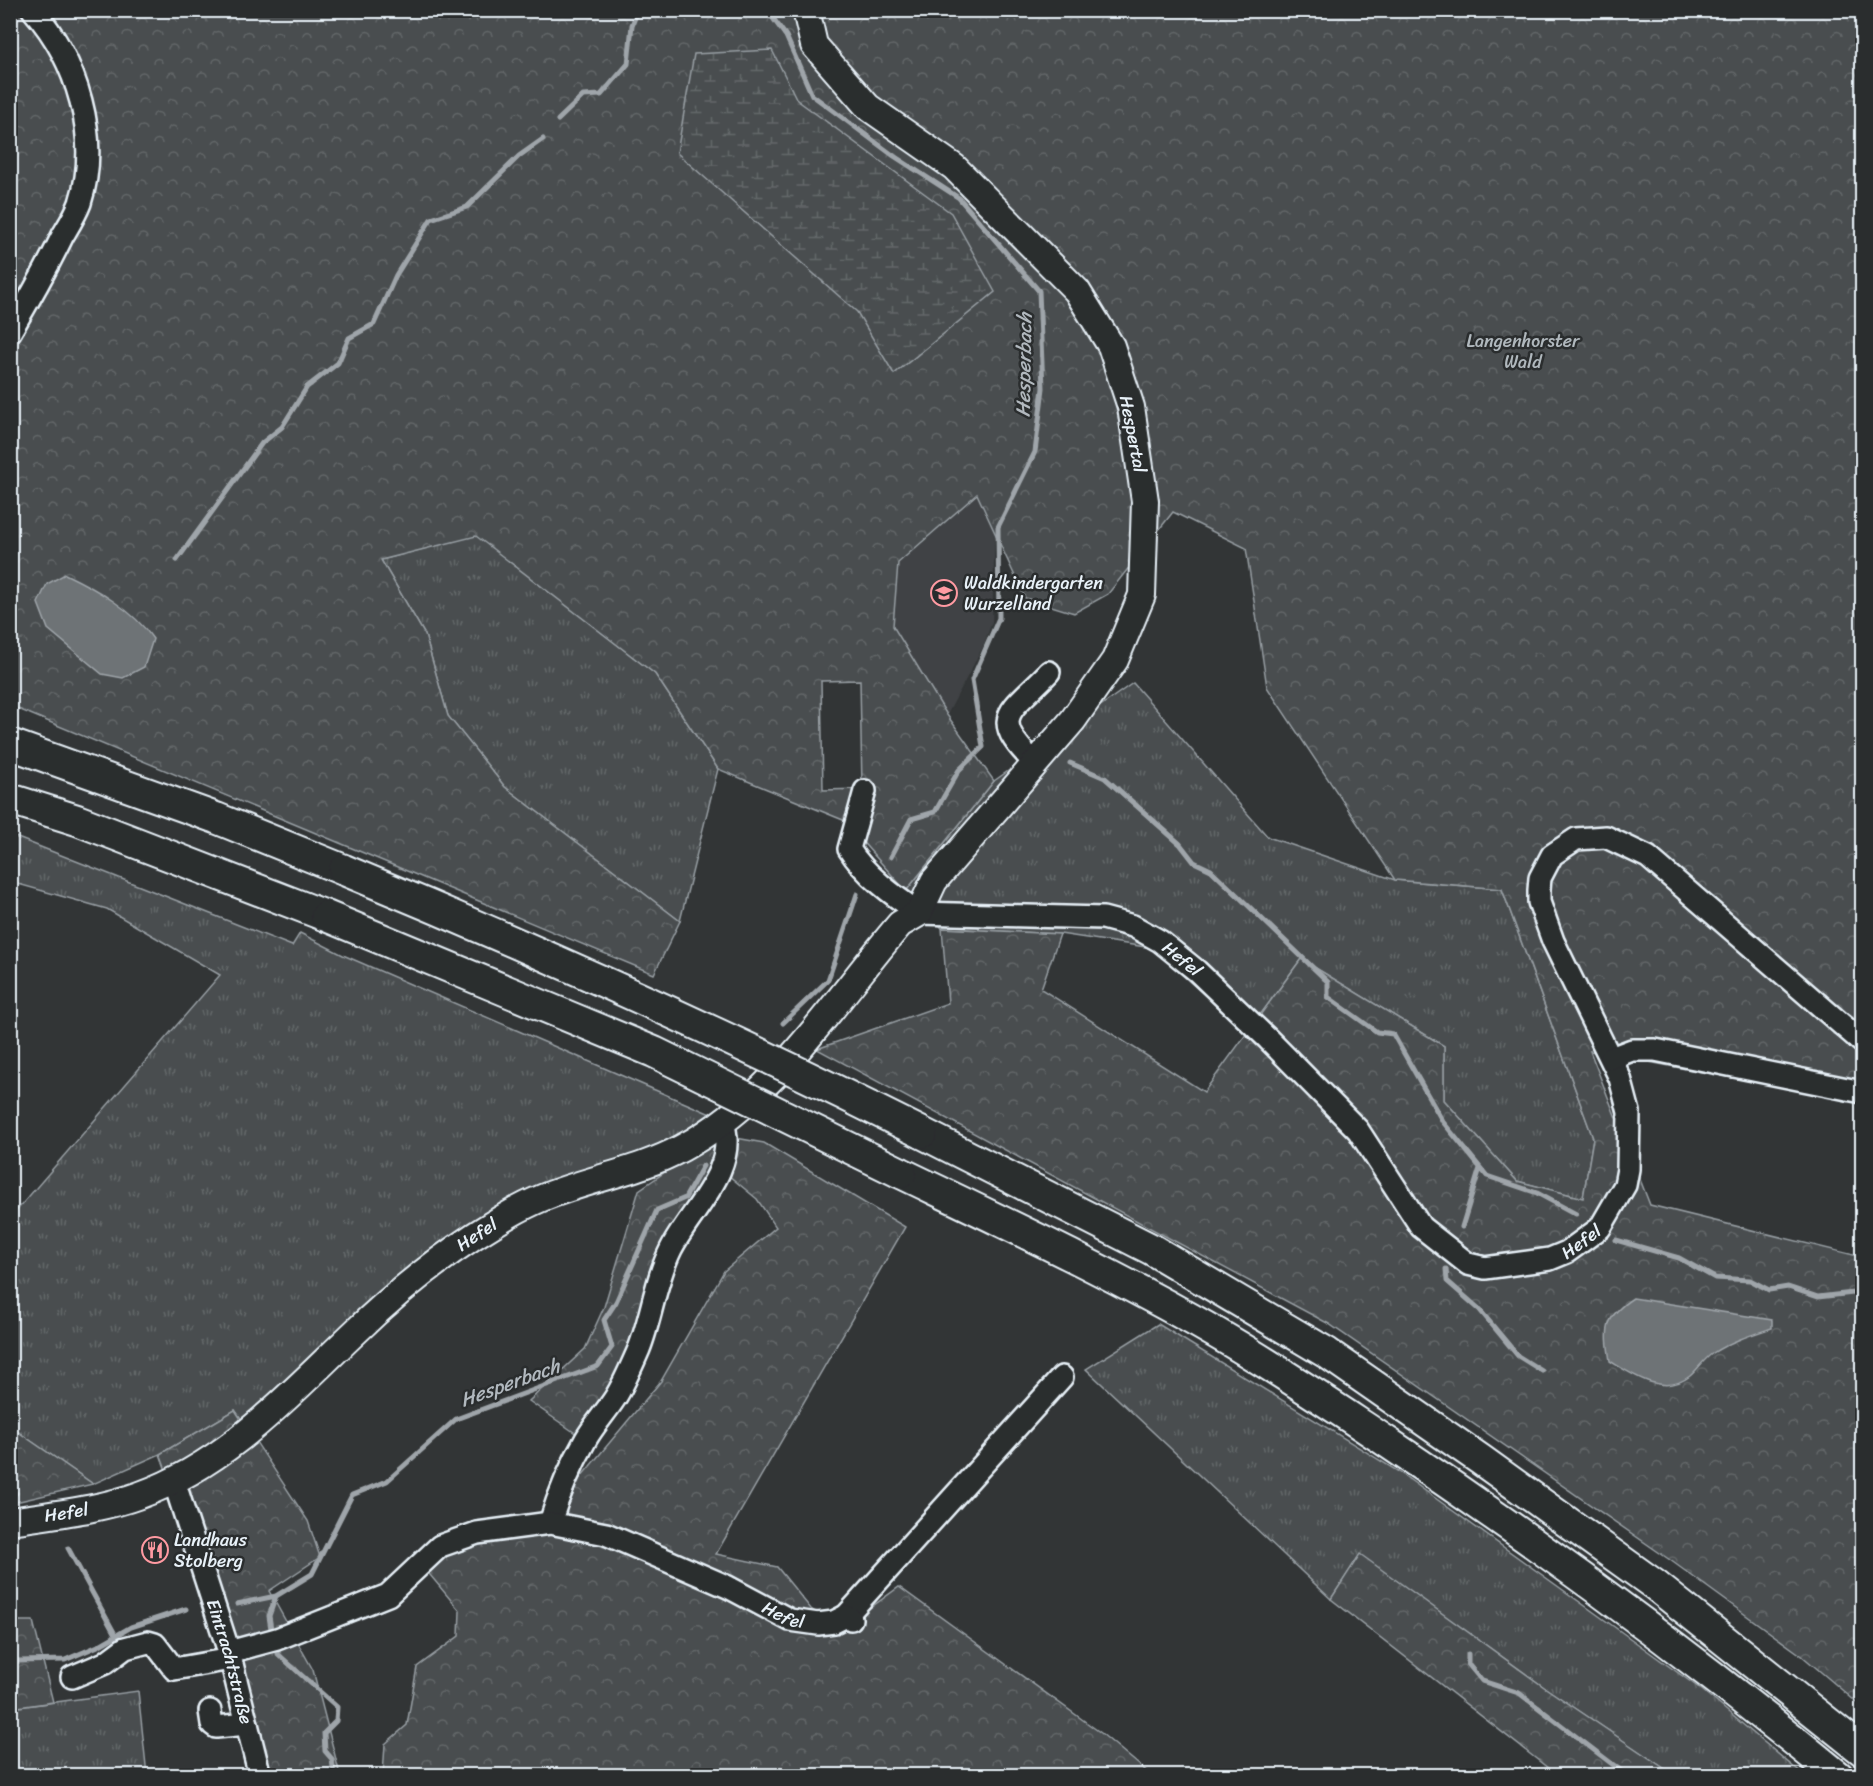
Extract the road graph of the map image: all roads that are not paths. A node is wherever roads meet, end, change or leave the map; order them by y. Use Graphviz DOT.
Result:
graph roads {
  1 [pos="33,10"];
  2 [pos="806,10"];
  3 [pos="10,332"];
  4 [pos="1049,672"];
  5 [pos="10,744"];
  6 [pos="1036,764"];
  7 [pos="865,791"];
  8 [pos="10,799"];
  9 [pos="919,912"];
  10 [pos="1863,1042"];
  11 [pos="1611,1058"];
  12 [pos="1863,1092"];
  13 [pos="723,1122"];
  14 [pos="1062,1377"];
  15 [pos="174,1481"];
  16 [pos="10,1521"];
  17 [pos="550,1523"];
  18 [pos="230,1656"];
  19 [pos="72,1677"];
  20 [pos="210,1711"];
  21 [pos="247,1724"];
  22 [pos="1863,1750"];
  23 [pos="260,1776"];
  24 [pos="1838,1776"];
  1 -- 3 [label="street"];
  2 -- 6 [label="main road, Hespertal"];
  4 -- 6 [label="street"];
  5 -- 22 [label="highway, bridge"];
  6 -- 9 [label="main road, Hespertal"];
  7 -- 9 [label="street"];
  8 -- 24 [label="highway, bridge"];
  9 -- 11 [label="street, Hefel"];
  9 -- 13 [label="main road, Hefel"];
  10 -- 11 [label="street, Hefel"];
  11 -- 12 [label="street"];
  13 -- 15 [label="main road, Hefel"];
  13 -- 17 [label="street"];
  14 -- 17 [label="street, Hefel"];
  15 -- 16 [label="main road, Hefel"];
  15 -- 18 [label="street, Eintrachtstraße"];
  17 -- 18 [label="street, Hefel"];
  18 -- 19 [label="street, Hefel"];
  18 -- 21 [label="street, Eintrachtstraße"];
  20 -- 21 [label="street"];
  21 -- 23 [label="street, Eintrachtstraße"];
}
